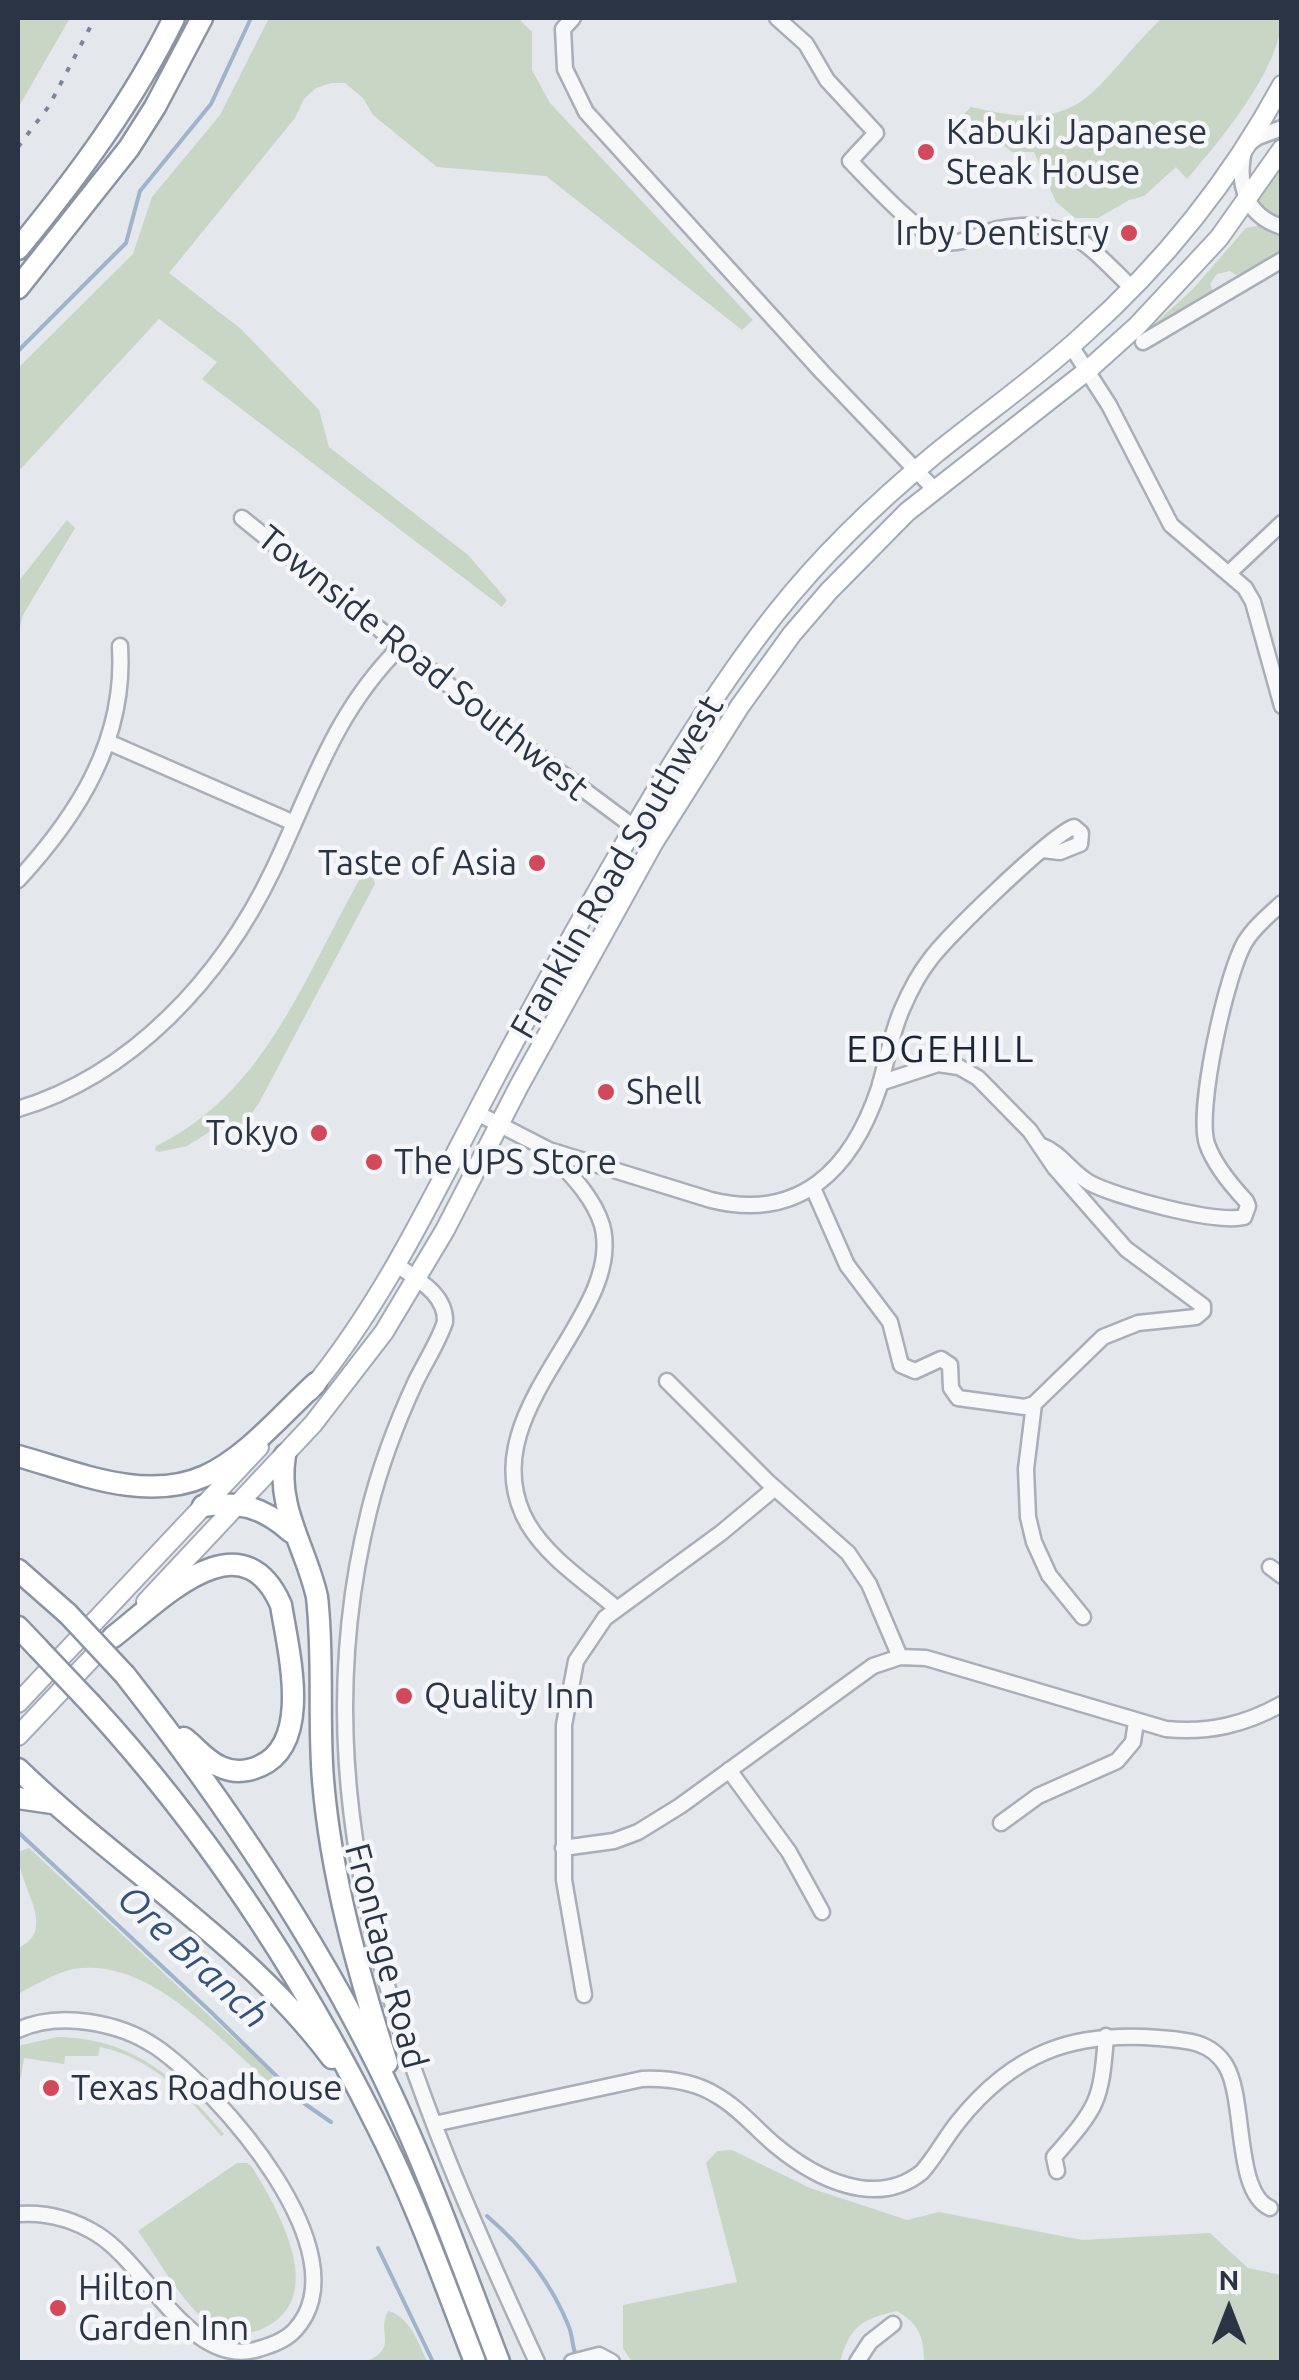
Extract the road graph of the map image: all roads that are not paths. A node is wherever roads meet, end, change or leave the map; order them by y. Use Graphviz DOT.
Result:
graph roads {
  1 [pos="174,18"];
  2 [pos="202,18"];
  3 [pos="572,18"];
  4 [pos="777,18"];
  5 [pos="1282,85"];
  6 [pos="1282,128"];
  7 [pos="1245,146"];
  8 [pos="1282,149"];
  9 [pos="1247,201"];
  10 [pos="1282,227"];
  11 [pos="18,249"];
  12 [pos="1282,260"];
  13 [pos="18,288"];
  14 [pos="1132,288"];
  15 [pos="1143,342"];
  16 [pos="1071,346"];
  17 [pos="1088,370"];
  18 [pos="916,470"];
  19 [pos="934,488"];
  20 [pos="242,518"];
  21 [pos="1282,523"];
  22 [pos="1228,573"];
  23 [pos="120,646"];
  24 [pos="401,646"];
  25 [pos="1282,706"];
  26 [pos="108,742"];
  27 [pos="294,822"];
  28 [pos="633,828"];
  29 [pos="654,842"];
  30 [pos="1043,850"];
  31 [pos="18,880"];
  32 [pos="1282,903"];
  33 [pos="880,1083"];
  34 [pos="18,1109"];
  35 [pos="477,1113"];
  36 [pos="498,1125"];
  37 [pos="1039,1144"];
  38 [pos="549,1150"];
  39 [pos="812,1188"];
  40 [pos="398,1264"];
  41 [pos="417,1280"];
  42 [pos="667,1381"];
  43 [pos="316,1383"];
  44 [pos="1034,1404"];
  45 [pos="285,1455"];
  46 [pos="18,1456"];
  47 [pos="775,1488"];
  48 [pos="239,1504"];
  49 [pos="203,1506"];
  50 [pos="292,1533"];
  51 [pos="18,1570"];
  52 [pos="616,1608"];
  53 [pos="1082,1617"];
  54 [pos="18,1628"];
  55 [pos="112,1637"];
  56 [pos="900,1657"];
  57 [pos="18,1703"];
  58 [pos="1282,1704"];
  59 [pos="1136,1722"];
  60 [pos="162,1723"];
  61 [pos="18,1736"];
  62 [pos="18,1768"];
  63 [pos="728,1770"];
  64 [pos="18,1798"];
  65 [pos="52,1803"];
  66 [pos="1001,1823"];
  67 [pos="563,1848"];
  68 [pos="822,1912"];
  69 [pos="584,1995"];
  70 [pos="18,2030"];
  71 [pos="1106,2036"];
  72 [pos="434,2124"];
  73 [pos="378,2126"];
  74 [pos="410,2136"];
  75 [pos="1056,2171"];
  76 [pos="1270,2208"];
  77 [pos="18,2214"];
  78 [pos="893,2324"];
  79 [pos="475,2362"];
  80 [pos="499,2362"];
  81 [pos="537,2362"];
  82 [pos="572,2362"];
  83 [pos="612,2362"];
  84 [pos="857,2362"];
  1 -- 11 [label="highway"];
  2 -- 13 [label="highway"];
  3 -- 18 [label="street"];
  4 -- 14 [label="street"];
  5 -- 7 [label="main road, Franklin Road Southwest"];
  6 -- 7 [label="street"];
  7 -- 9 [label="street"];
  7 -- 14 [label="main road, Franklin Road Southwest"];
  8 -- 9 [label="main road, Franklin Road Southwest"];
  9 -- 10 [label="street"];
  9 -- 17 [label="main road, Franklin Road Southwest"];
  12 -- 15 [label="street"];
  14 -- 16 [label="main road, Franklin Road Southwest"];
  16 -- 17 [label="street"];
  16 -- 18 [label="main road, Franklin Road Southwest"];
  17 -- 19 [label="main road, Franklin Road Southwest"];
  17 -- 22 [label="street"];
  18 -- 19 [label="street"];
  18 -- 28 [label="main road, Franklin Road Southwest"];
  19 -- 29 [label="main road, Franklin Road Southwest"];
  20 -- 24 [label="street, Townside Road Southwest"];
  21 -- 22 [label="street"];
  22 -- 25 [label="street"];
  23 -- 26 [label="street"];
  24 -- 27 [label="street"];
  24 -- 28 [label="street, Townside Road Southwest"];
  26 -- 27 [label="street"];
  26 -- 31 [label="street"];
  27 -- 34 [label="street"];
  28 -- 29 [label="street, Townside Road Southwest"];
  28 -- 35 [label="main road, Franklin Road Southwest"];
  29 -- 36 [label="main road, Franklin Road Southwest"];
  30 -- 33 [label="street"];
  32 -- 37 [label="street"];
  33 -- 37 [label="street"];
  33 -- 39 [label="street"];
  35 -- 36 [label="street"];
  35 -- 40 [label="main road, Franklin Road Southwest"];
  36 -- 38 [label="street"];
  36 -- 41 [label="main road, Franklin Road Southwest"];
  37 -- 44 [label="street"];
  38 -- 39 [label="street"];
  38 -- 52 [label="street"];
  39 -- 44 [label="street"];
  40 -- 41 [label="street, Frontage Road"];
  40 -- 43 [label="main road, Franklin Road Southwest"];
  41 -- 45 [label="main road, Franklin Road Southwest"];
  41 -- 72 [label="street, Frontage Road"];
  42 -- 47 [label="street"];
  43 -- 46 [label="highway"];
  43 -- 49 [label="main road, Franklin Road Southwest"];
  44 -- 53 [label="street"];
  45 -- 48 [label="main road, Franklin Road Southwest"];
  45 -- 50 [label="highway"];
  47 -- 52 [label="street"];
  47 -- 56 [label="street"];
  48 -- 49 [label="highway"];
  48 -- 50 [label="highway"];
  48 -- 55 [label="main road, Franklin Road Southwest"];
  49 -- 57 [label="main road, Franklin Road Southwest"];
  50 -- 74 [label="highway"];
  51 -- 60 [label="highway, bridge"];
  52 -- 67 [label="street"];
  54 -- 73 [label="highway, bridge"];
  55 -- 60 [label="highway"];
  55 -- 61 [label="main road, Franklin Road Southwest"];
  56 -- 59 [label="street"];
  56 -- 63 [label="street"];
  58 -- 59 [label="street"];
  59 -- 66 [label="street"];
  60 -- 74 [label="highway"];
  62 -- 65 [label="highway"];
  63 -- 67 [label="street"];
  63 -- 68 [label="street"];
  64 -- 65 [label="highway"];
  65 -- 73 [label="highway"];
  67 -- 69 [label="street"];
  70 -- 77 [label="street"];
  71 -- 72 [label="street"];
  71 -- 75 [label="street"];
  71 -- 76 [label="street"];
  72 -- 81 [label="street, Frontage Road"];
  73 -- 79 [label="highway"];
  74 -- 80 [label="highway"];
  78 -- 84 [label="street"];
  82 -- 83 [label="street"];
}
